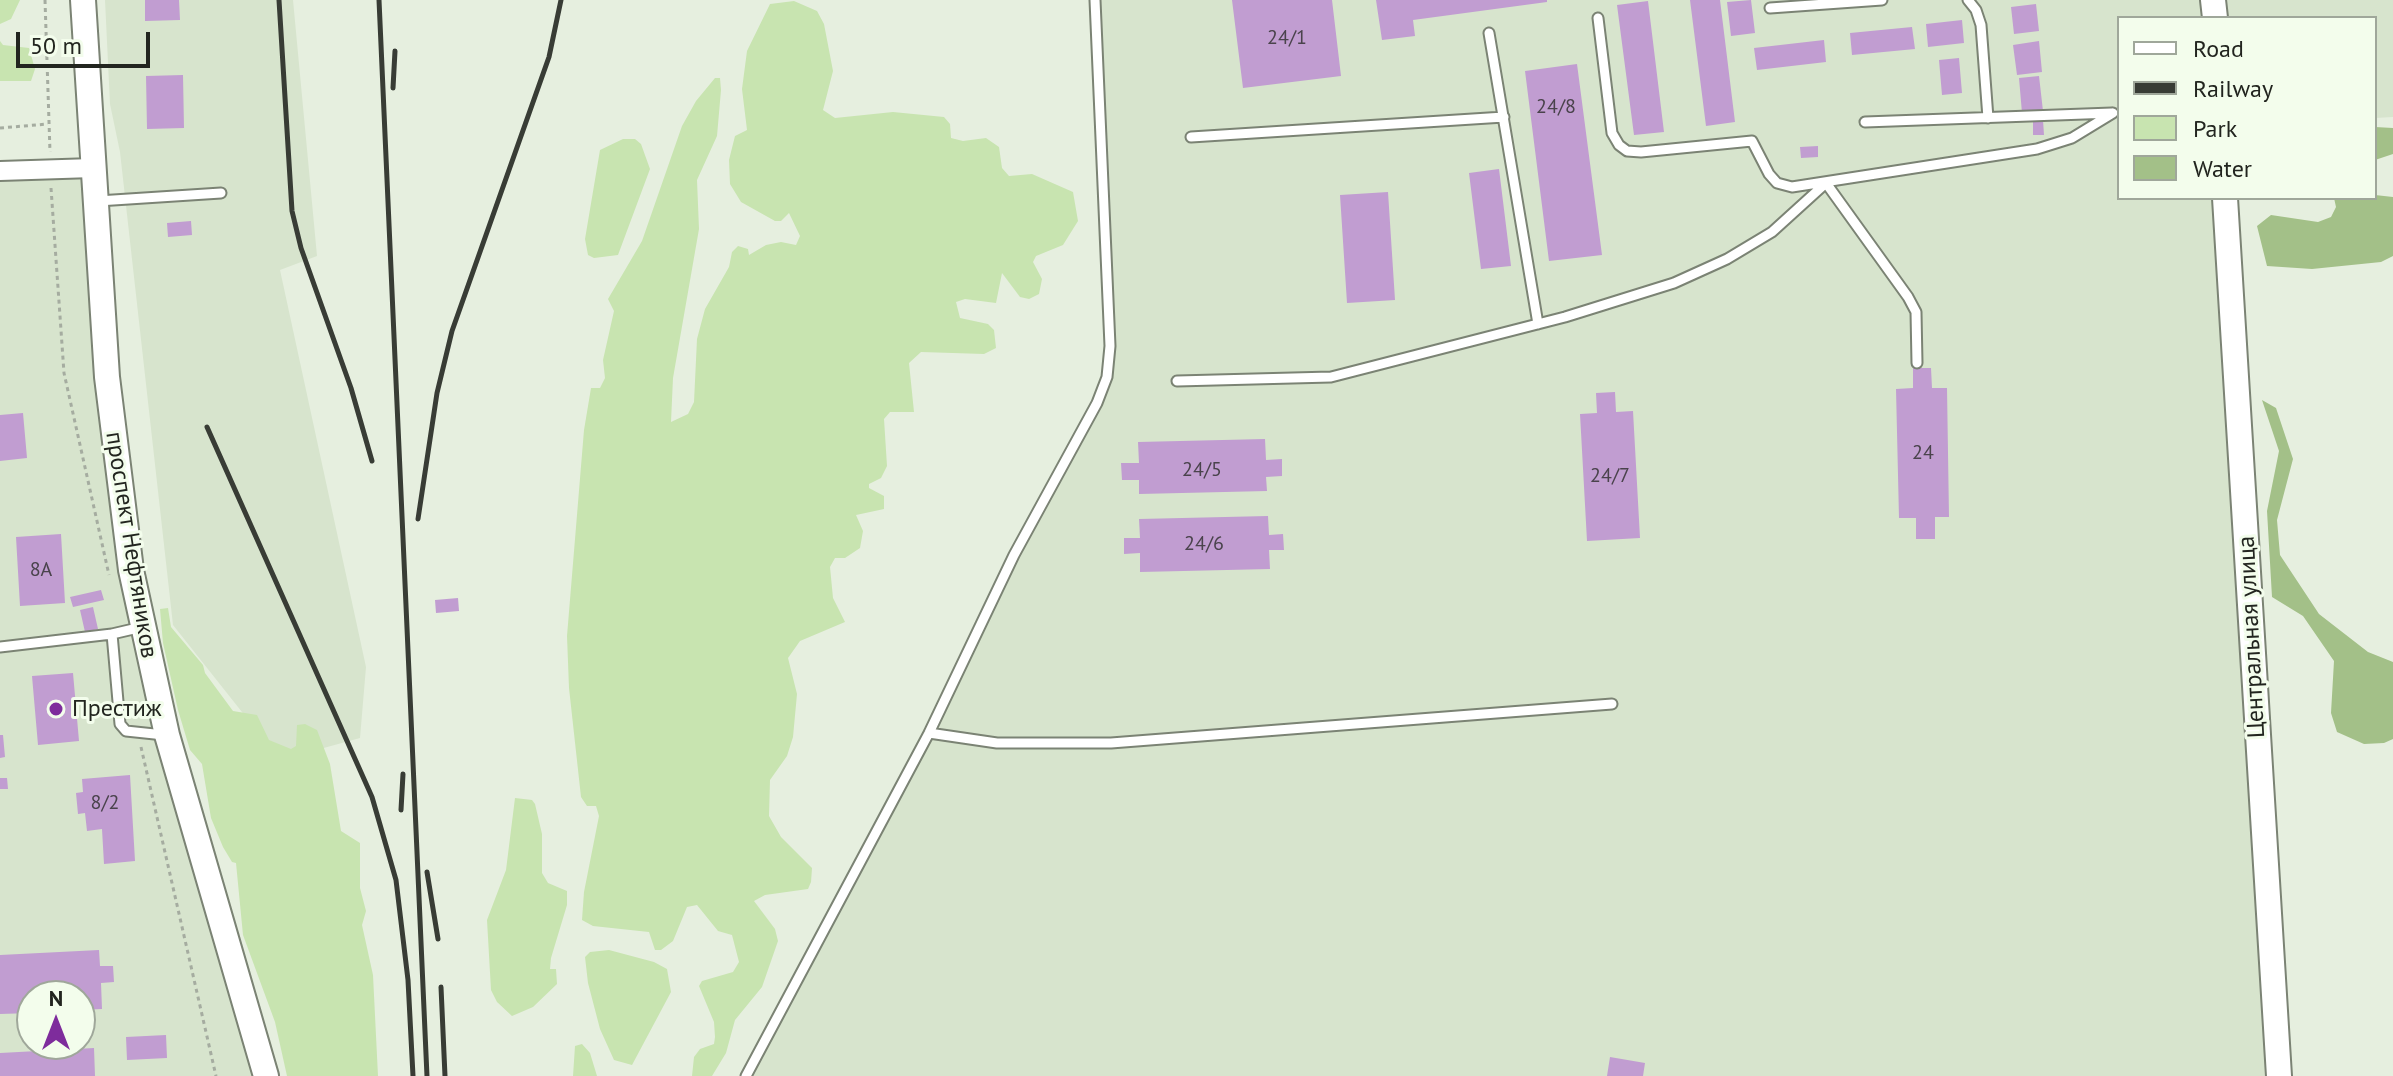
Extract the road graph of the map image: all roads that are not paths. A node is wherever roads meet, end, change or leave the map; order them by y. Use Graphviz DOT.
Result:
graph roads {
  1 [pos="83,0"];
  2 [pos="1095,0"];
  3 [pos="1882,0"];
  4 [pos="1968,0"];
  5 [pos="1770,8"];
  6 [pos="1598,18"];
  7 [pos="1489,33"];
  8 [pos="2116,113"];
  9 [pos="1504,117"];
  10 [pos="1988,118"];
  11 [pos="1865,122"];
  12 [pos="1191,137"];
  13 [pos="93,168"];
  14 [pos="0,171"];
  15 [pos="1826,183"];
  16 [pos="221,193"];
  17 [pos="2225,200"];
  18 [pos="95,201"];
  19 [pos="1538,324"];
  20 [pos="1917,363"];
  21 [pos="1177,381"];
  22 [pos="142,627"];
  23 [pos="112,634"];
  24 [pos="0,647"];
  25 [pos="1612,704"];
  26 [pos="929,733"];
  27 [pos="167,735"];
  28 [pos="266,1076"];
  29 [pos="746,1076"];
  30 [pos="2279,1076"];
  1 -- 13 [label="main road, проспект Нефтяников"];
  2 -- 26 [label="lane"];
  3 -- 5 [label="lane"];
  4 -- 10 [label="lane"];
  6 -- 15 [label="lane"];
  7 -- 9 [label="lane"];
  8 -- 10 [label="lane"];
  8 -- 15 [label="lane"];
  9 -- 12 [label="lane"];
  9 -- 19 [label="lane"];
  10 -- 11 [label="lane"];
  13 -- 14 [label="street"];
  13 -- 18 [label="main road, проспект Нефтяников"];
  15 -- 19 [label="lane"];
  15 -- 20 [label="lane"];
  16 -- 18 [label="lane"];
  17 -- 30 [label="main road, Центральная улица"];
  18 -- 22 [label="main road, проспект Нефтяников"];
  19 -- 21 [label="lane"];
  22 -- 23 [label="lane"];
  22 -- 27 [label="main road, проспект Нефтяников"];
  23 -- 24 [label="lane"];
  23 -- 27 [label="lane"];
  25 -- 26 [label="lane"];
  26 -- 29 [label="lane"];
  27 -- 28 [label="main road, проспект Нефтяников"];
}
